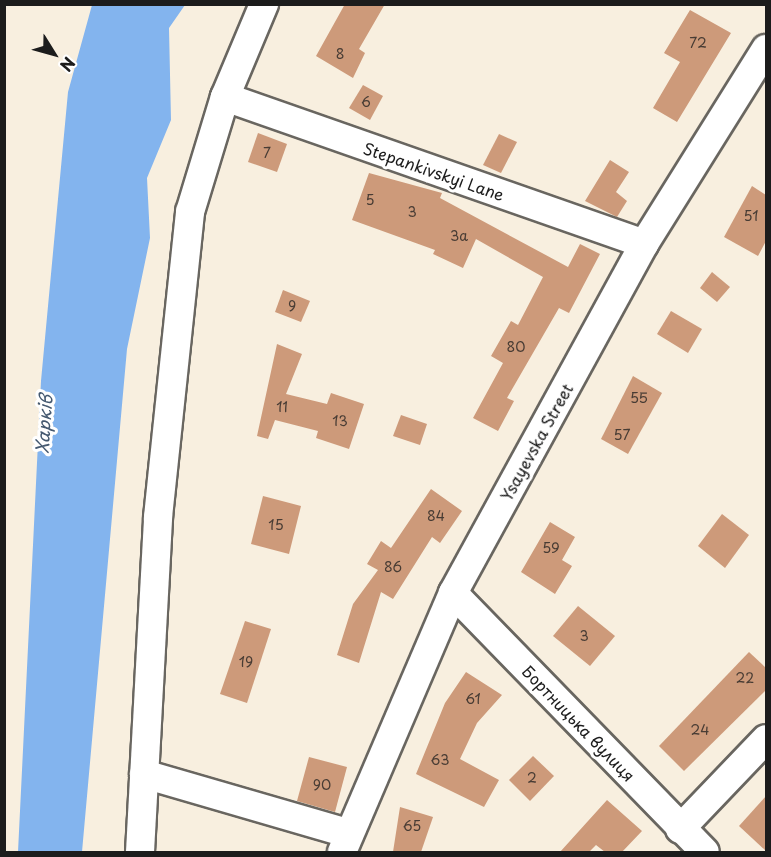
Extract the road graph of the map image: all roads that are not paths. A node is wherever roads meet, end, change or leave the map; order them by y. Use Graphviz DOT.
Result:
graph roads {
  1 [pos="264,4"];
  2 [pos="766,49"];
  3 [pos="225,97"];
  4 [pos="644,244"];
  5 [pos="453,593"];
  6 [pos="766,739"];
  7 [pos="144,774"];
  8 [pos="680,829"];
  9 [pos="344,843"];
  10 [pos="140,852"];
  11 [pos="705,852"];
  1 -- 3 [label="street"];
  2 -- 4 [label="street, Ysayevska Street"];
  3 -- 4 [label="street, Stepankivskyi Lane"];
  3 -- 7 [label="street"];
  4 -- 5 [label="street, Ysayevska Street"];
  5 -- 8 [label="street, Бортницька вулиця"];
  5 -- 9 [label="street, Ysayevska Street"];
  6 -- 8 [label="street"];
  7 -- 9 [label="street"];
  7 -- 10 [label="street"];
  8 -- 11 [label="street, Бортницька вулиця"];
}
